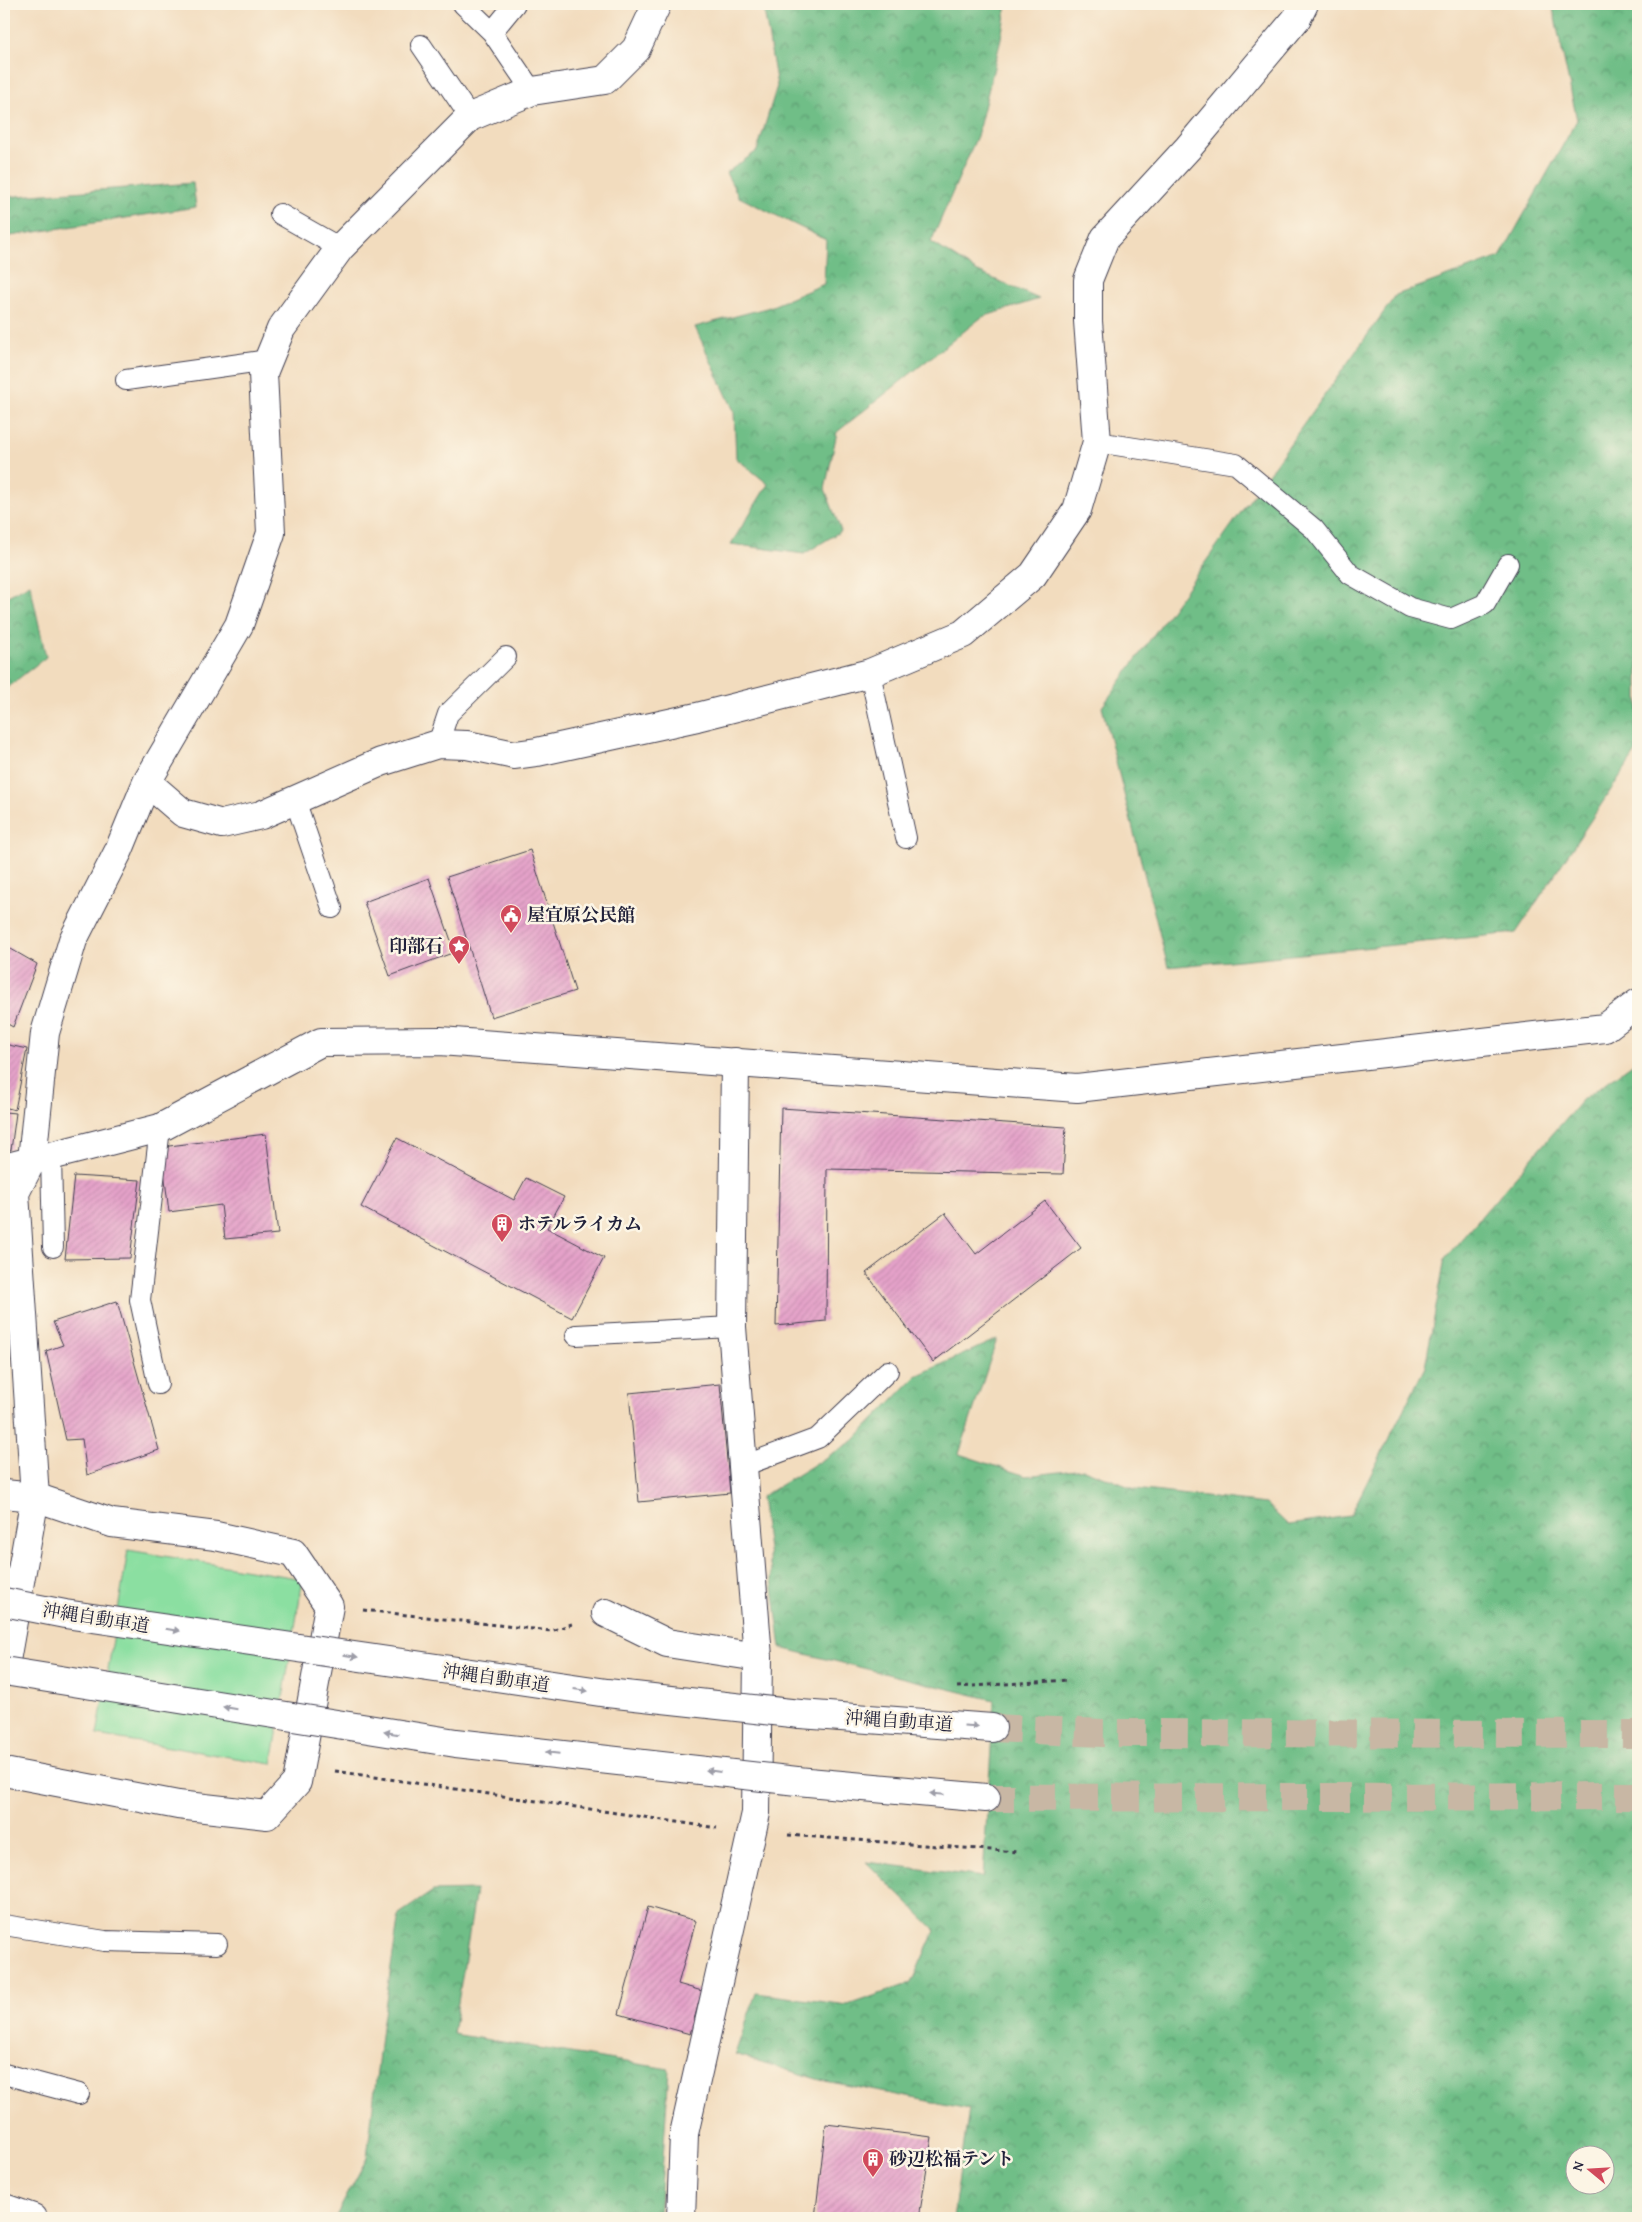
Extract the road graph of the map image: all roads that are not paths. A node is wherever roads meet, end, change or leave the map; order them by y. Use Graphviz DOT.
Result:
graph roads {
  1 [pos="463,4"];
  2 [pos="515,4"];
  3 [pos="657,4"];
  4 [pos="1304,4"];
  5 [pos="492,32"];
  6 [pos="421,45"];
  7 [pos="532,91"];
  8 [pos="470,117"];
  9 [pos="280,214"];
  10 [pos="340,248"];
  11 [pos="268,360"];
  12 [pos="126,380"];
  13 [pos="1097,442"];
  14 [pos="1508,564"];
  15 [pos="506,657"];
  16 [pos="870,673"];
  17 [pos="438,744"];
  18 [pos="147,782"];
  19 [pos="295,800"];
  20 [pos="906,838"];
  21 [pos="332,908"];
  22 [pos="1638,1003"];
  23 [pos="735,1062"];
  24 [pos="160,1128"];
  25 [pos="41,1157"];
  26 [pos="4,1168"];
  27 [pos="53,1247"];
  28 [pos="732,1327"];
  29 [pos="576,1335"];
  30 [pos="888,1371"];
  31 [pos="158,1384"];
  32 [pos="743,1466"];
  33 [pos="4,1494"];
  34 [pos="35,1497"];
  35 [pos="4,1602"];
  36 [pos="606,1613"];
  37 [pos="758,1657"];
  38 [pos="4,1672"];
  39 [pos="992,1728"];
  40 [pos="4,1772"];
  41 [pos="986,1798"];
  42 [pos="4,1925"];
  43 [pos="218,1944"];
  44 [pos="4,2074"];
  45 [pos="80,2094"];
  46 [pos="4,2208"];
  47 [pos="33,2218"];
  48 [pos="681,2218"];
  1 -- 5 [label="lane"];
  2 -- 5 [label="lane"];
  3 -- 7 [label="main road"];
  4 -- 13 [label="main road"];
  5 -- 7 [label="lane"];
  6 -- 8 [label="lane"];
  7 -- 8 [label="main road"];
  8 -- 10 [label="main road"];
  9 -- 10 [label="lane"];
  10 -- 11 [label="main road"];
  11 -- 12 [label="lane"];
  11 -- 18 [label="main road"];
  13 -- 14 [label="lane"];
  13 -- 16 [label="main road"];
  15 -- 17 [label="lane"];
  16 -- 17 [label="main road"];
  16 -- 20 [label="lane"];
  17 -- 19 [label="main road"];
  18 -- 19 [label="main road"];
  18 -- 25 [label="main road"];
  19 -- 21 [label="lane"];
  22 -- 23 [label="main road"];
  23 -- 24 [label="main road"];
  23 -- 28 [label="main road"];
  24 -- 25 [label="main road"];
  24 -- 31 [label="lane"];
  25 -- 26 [label="main road"];
  25 -- 27 [label="lane"];
  25 -- 34 [label="main road"];
  28 -- 29 [label="lane"];
  28 -- 32 [label="main road"];
  30 -- 32 [label="lane"];
  32 -- 37 [label="main road"];
  33 -- 34 [label="main road"];
  34 -- 38 [label="main road"];
  34 -- 40 [label="main road"];
  35 -- 39 [label="main road, 沖縄自動車道, one-way, bridge"];
  36 -- 37 [label="main road"];
  37 -- 48 [label="main road"];
  41 -- 38 [label="main road, one-way, bridge"];
  42 -- 43 [label="lane"];
  44 -- 45 [label="lane"];
  46 -- 47 [label="main road"];
}
